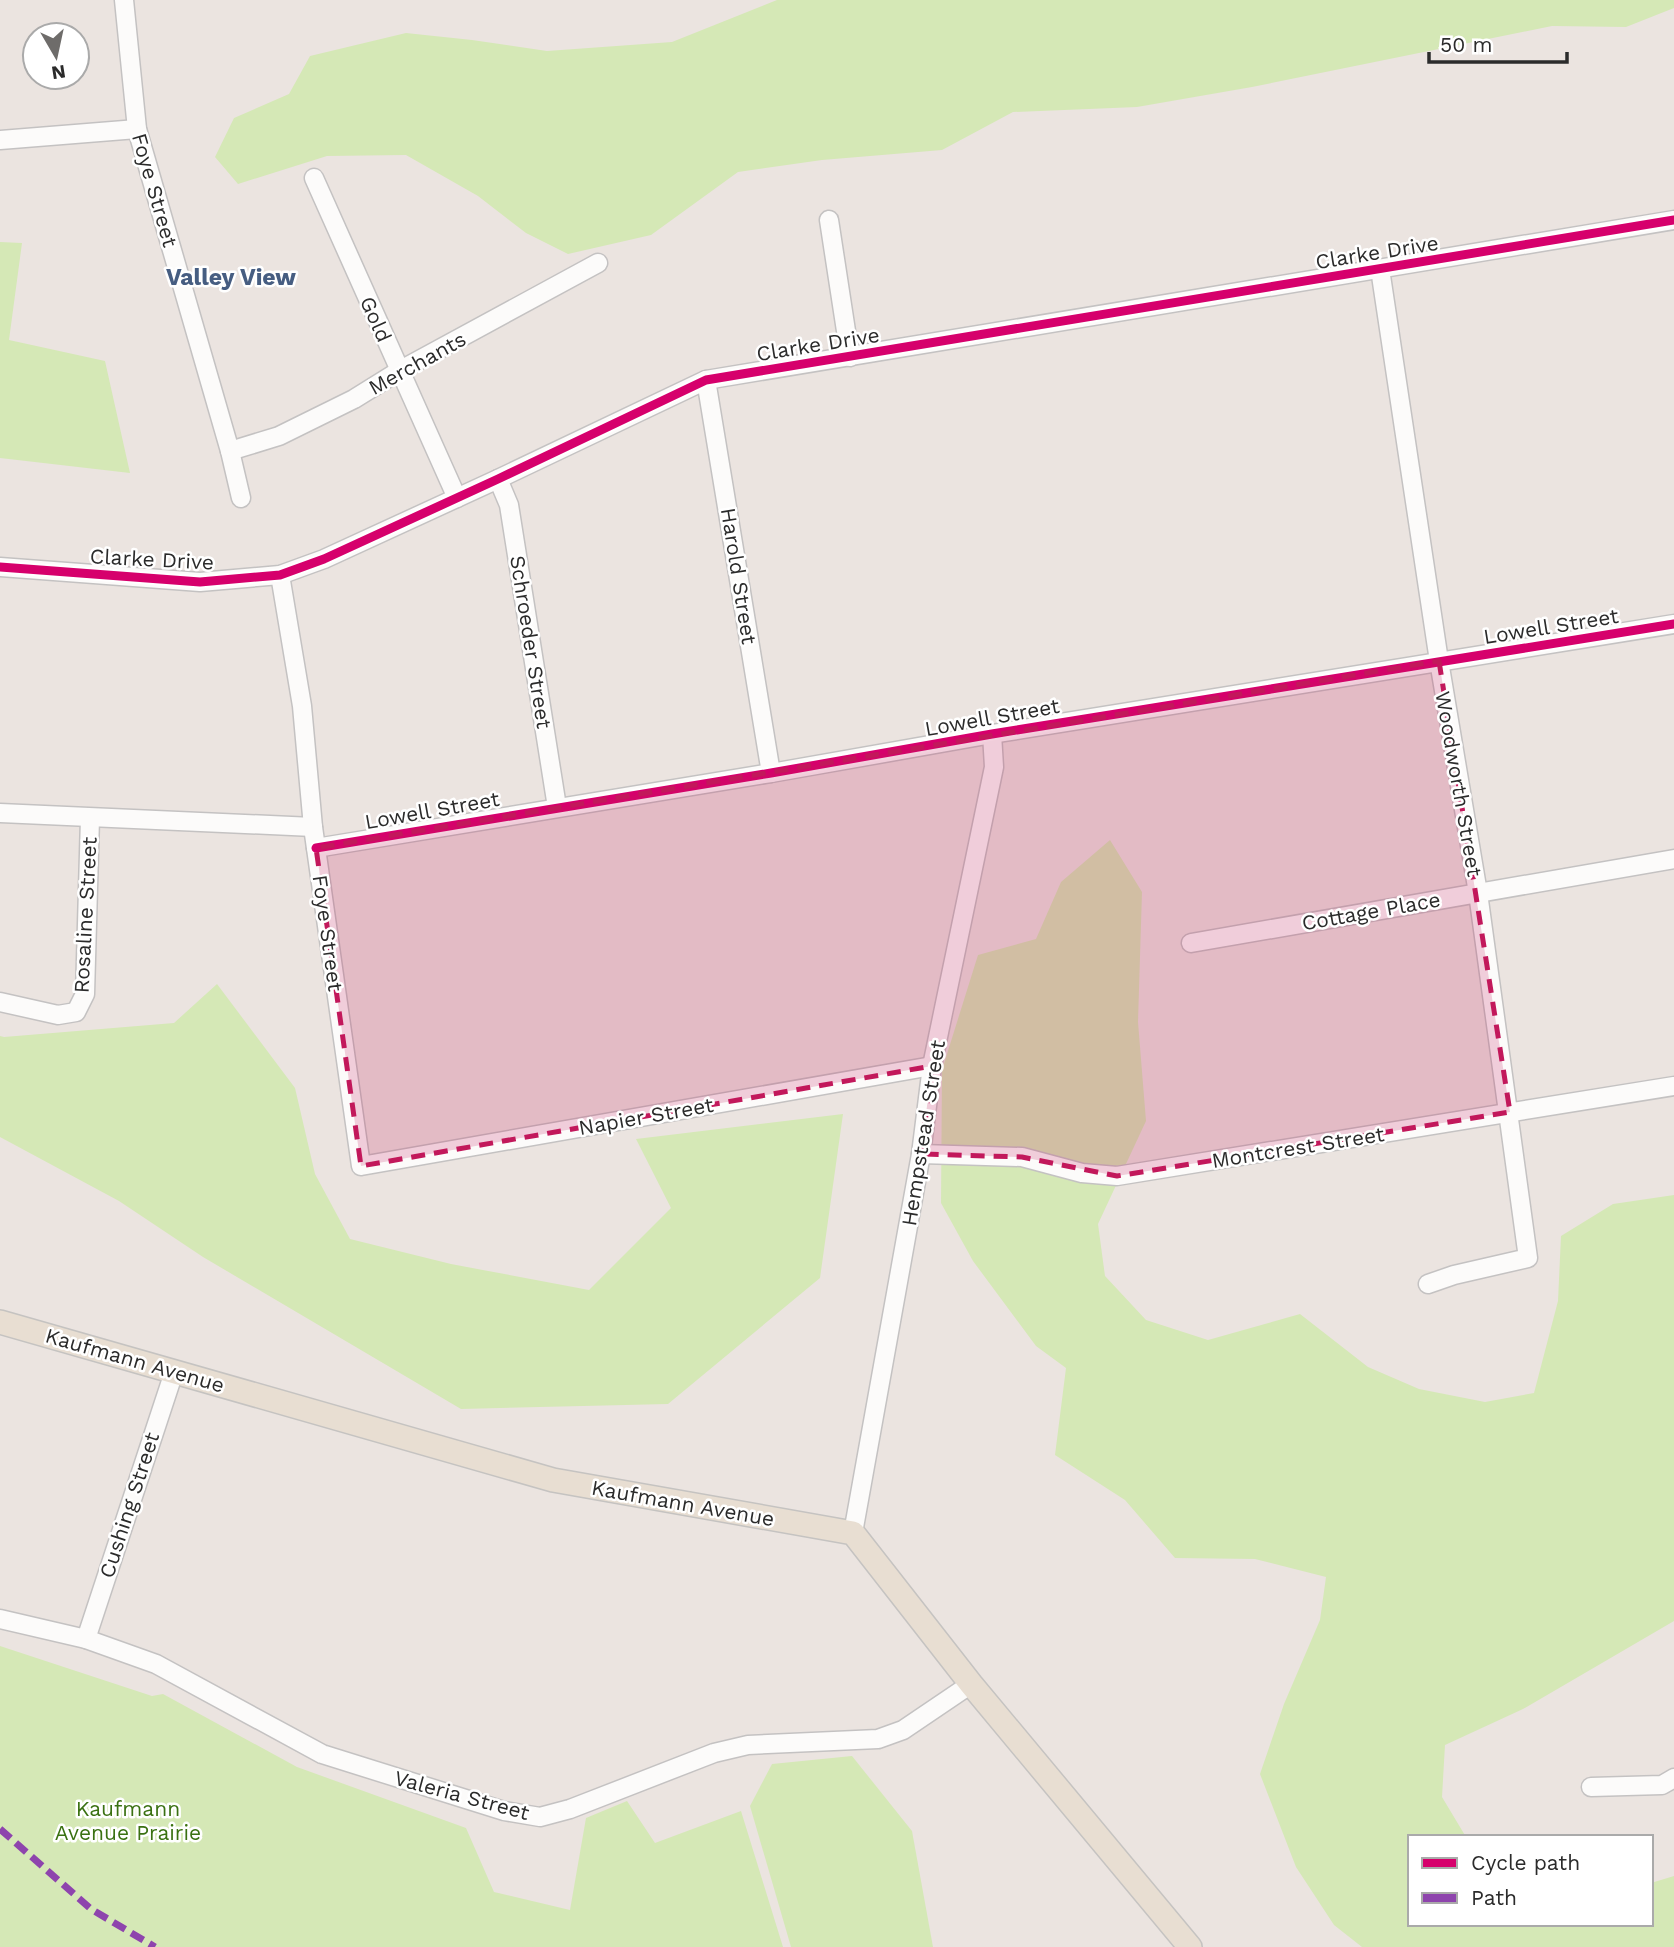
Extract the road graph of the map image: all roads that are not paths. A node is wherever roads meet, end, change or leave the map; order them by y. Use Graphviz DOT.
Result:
graph roads {
  1 [pos="124,0"];
  2 [pos="137,129"];
  3 [pos="0,140"];
  4 [pos="314,178"];
  5 [pos="828,220"];
  6 [pos="1674,220"];
  7 [pos="598,263"];
  8 [pos="1380,269"];
  9 [pos="850,357"];
  10 [pos="399,371"];
  11 [pos="706,380"];
  12 [pos="230,451"];
  13 [pos="498,479"];
  14 [pos="241,498"];
  15 [pos="457,498"];
  16 [pos="0,567"];
  17 [pos="280,575"];
  18 [pos="1674,624"];
  19 [pos="1438,661"];
  20 [pos="992,734"];
  21 [pos="771,773"];
  22 [pos="557,807"];
  23 [pos="0,813"];
  24 [pos="90,818"];
  25 [pos="313,827"];
  26 [pos="316,848"];
  27 [pos="1674,859"];
  28 [pos="1478,893"];
  29 [pos="1191,943"];
  30 [pos="0,1002"];
  31 [pos="932,1066"];
  32 [pos="1674,1086"];
  33 [pos="1510,1112"];
  34 [pos="921,1154"];
  35 [pos="361,1166"];
  36 [pos="1428,1284"];
  37 [pos="0,1322"];
  38 [pos="174,1372"];
  39 [pos="853,1533"];
  40 [pos="0,1619"];
  41 [pos="86,1639"];
  42 [pos="971,1684"];
  43 [pos="1674,1778"];
  44 [pos="1591,1787"];
  45 [pos="1190,1947"];
  1 -- 2 [label="street, Foye Street"];
  2 -- 3 [label="street"];
  2 -- 12 [label="street, Foye Street"];
  4 -- 10 [label="street, Gold"];
  5 -- 9 [label="street"];
  6 -- 8 [label="street, Clarke Drive"];
  7 -- 10 [label="street, Merchants"];
  8 -- 9 [label="street, Clarke Drive"];
  8 -- 19 [label="street, Woodworth Street"];
  9 -- 11 [label="street, Clarke Drive"];
  10 -- 12 [label="street, Merchants"];
  10 -- 15 [label="street, Gold"];
  11 -- 13 [label="street, Clarke Drive"];
  11 -- 21 [label="street, Harold Street"];
  12 -- 14 [label="street, Foye Street"];
  13 -- 15 [label="street, Clarke Drive"];
  13 -- 22 [label="street, Schroeder Street"];
  15 -- 17 [label="street, Clarke Drive"];
  16 -- 17 [label="street, Clarke Drive"];
  17 -- 25 [label="street, Foye Street"];
  18 -- 19 [label="street, Lowell Street"];
  19 -- 20 [label="street, Lowell Street"];
  19 -- 28 [label="street, Woodworth Street"];
  20 -- 21 [label="street, Lowell Street"];
  20 -- 31 [label="street, Hempstead Street"];
  21 -- 22 [label="street, Lowell Street"];
  22 -- 26 [label="street, Lowell Street"];
  23 -- 24 [label="street"];
  24 -- 25 [label="street"];
  24 -- 30 [label="street, Rosaline Street"];
  25 -- 26 [label="street, Foye Street"];
  26 -- 35 [label="street, Foye Street"];
  27 -- 28 [label="street, Cottage Place"];
  28 -- 29 [label="street, Cottage Place"];
  28 -- 33 [label="street, Woodworth Street"];
  31 -- 34 [label="street, Hempstead Street"];
  31 -- 35 [label="street, Napier Street"];
  32 -- 33 [label="street, Montcrest Street"];
  33 -- 34 [label="street, Montcrest Street"];
  33 -- 36 [label="street, Woodworth Street"];
  34 -- 39 [label="street, Hempstead Street"];
  37 -- 38 [label="main road, Kaufmann Avenue"];
  38 -- 39 [label="main road, Kaufmann Avenue"];
  38 -- 41 [label="street, Cushing Street"];
  39 -- 42 [label="main road"];
  40 -- 41 [label="street, Valeria Street"];
  41 -- 42 [label="street, Valeria Street"];
  42 -- 45 [label="main road"];
  43 -- 44 [label="street"];
}
